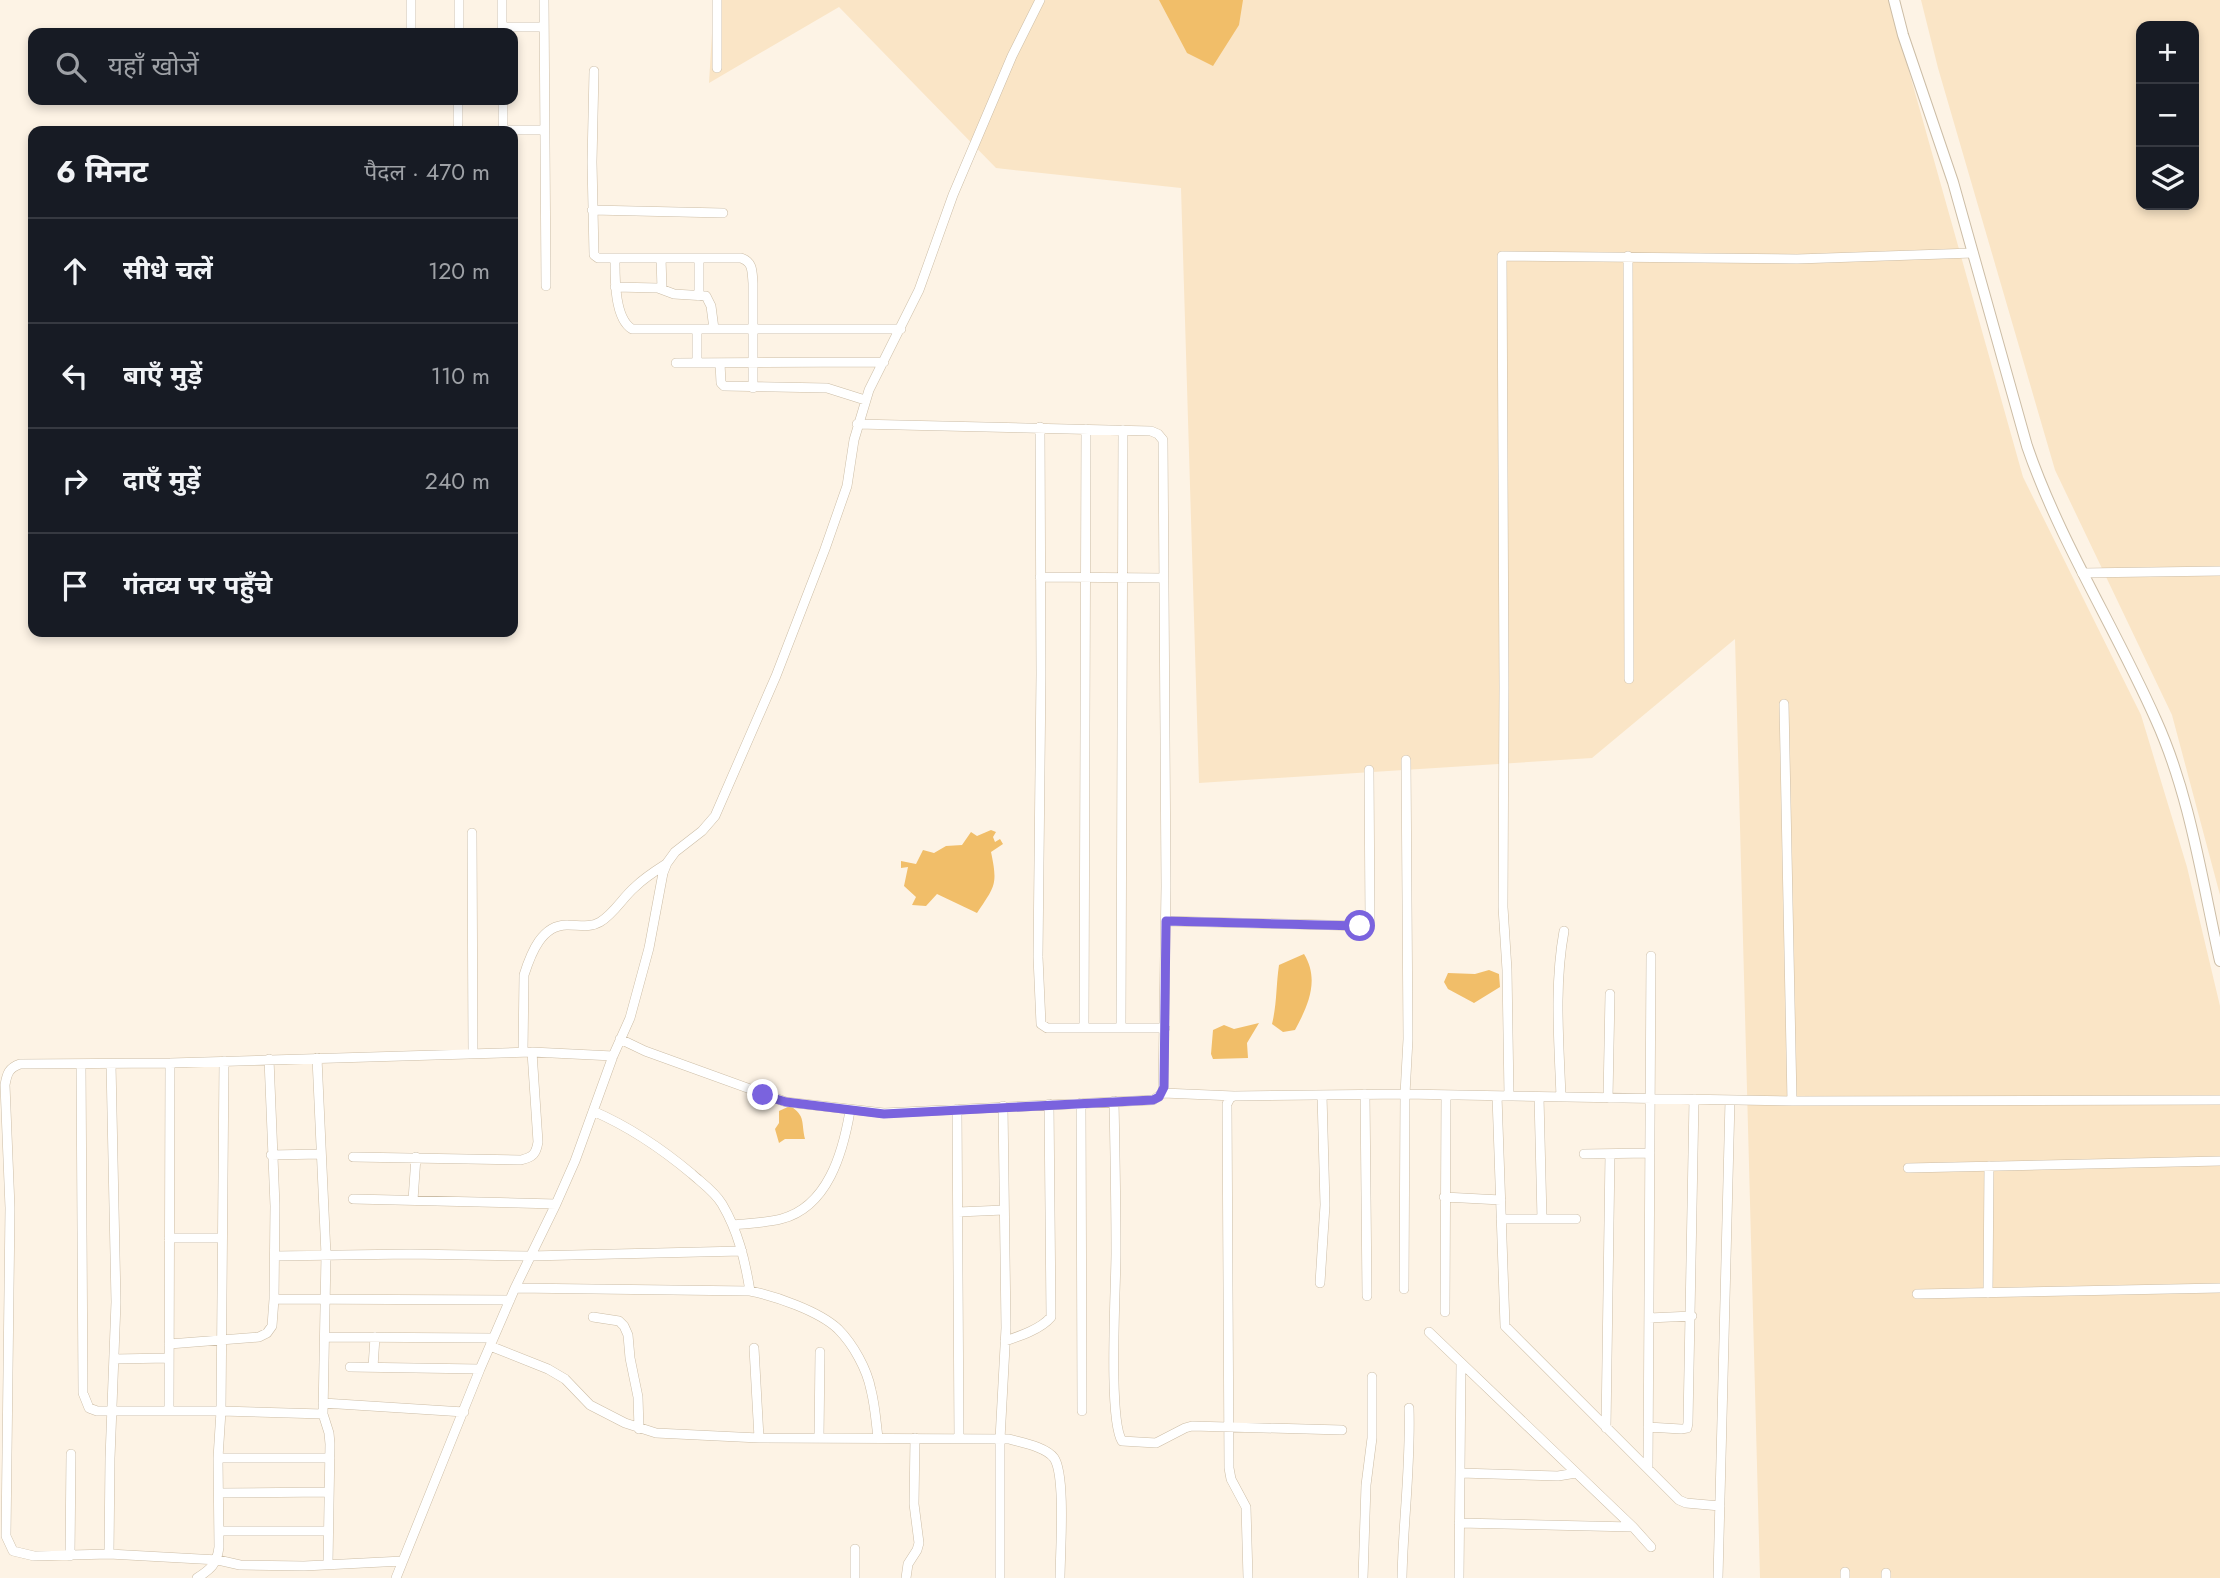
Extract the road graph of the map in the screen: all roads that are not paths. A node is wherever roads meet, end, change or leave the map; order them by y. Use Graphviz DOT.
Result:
graph roads {
  1 [pos="411,0"];
  2 [pos="459,0"];
  3 [pos="502,0"];
  4 [pos="544,0"];
  5 [pos="717,0"];
  6 [pos="1040,0"];
  7 [pos="1894,0"];
  8 [pos="544,27"];
  9 [pos="411,28"];
  10 [pos="459,28"];
  11 [pos="502,28"];
  12 [pos="518,29"];
  13 [pos="717,68"];
  14 [pos="594,71"];
  15 [pos="458,105"];
  16 [pos="503,105"];
  17 [pos="458,124"];
  18 [pos="503,126"];
  19 [pos="545,130"];
  20 [pos="518,131"];
  21 [pos="592,210"];
  22 [pos="723,213"];
  23 [pos="1973,253"];
  24 [pos="1628,256"];
  25 [pos="615,258"];
  26 [pos="661,258"];
  27 [pos="699,258"];
  28 [pos="546,286"];
  29 [pos="615,287"];
  30 [pos="662,289"];
  31 [pos="699,296"];
  32 [pos="901,329"];
  33 [pos="697,330"];
  34 [pos="714,330"];
  35 [pos="753,330"];
  36 [pos="754,362"];
  37 [pos="884,362"];
  38 [pos="676,363"];
  39 [pos="697,363"];
  40 [pos="720,363"];
  41 [pos="753,388"];
  42 [pos="865,400"];
  43 [pos="858,424"];
  44 [pos="1040,427"];
  45 [pos="1086,429"];
  46 [pos="1123,430"];
  47 [pos="2220,571"];
  48 [pos="2082,573"];
  49 [pos="1086,576"];
  50 [pos="1040,577"];
  51 [pos="1122,577"];
  52 [pos="1163,578"];
  53 [pos="1629,679"];
  54 [pos="1784,704"];
  55 [pos="1406,760"];
  56 [pos="1369,770"];
  57 [pos="472,833"];
  58 [pos="667,863"];
  59 [pos="1166,921"];
  60 [pos="1564,931"];
  61 [pos="1651,956"];
  62 [pos="2220,961"];
  63 [pos="1610,994"];
  64 [pos="1084,1028"];
  65 [pos="1121,1028"];
  66 [pos="1165,1028"];
  67 [pos="620,1039"];
  68 [pos="527,1052"];
  69 [pos="473,1054"];
  70 [pos="612,1056"];
  71 [pos="317,1058"];
  72 [pos="270,1059"];
  73 [pos="224,1061"];
  74 [pos="170,1063"];
  75 [pos="111,1064"];
  76 [pos="81,1065"];
  77 [pos="1163,1093"];
  78 [pos="1365,1094"];
  79 [pos="1405,1094"];
  80 [pos="1322,1095"];
  81 [pos="1446,1095"];
  82 [pos="1234,1096"];
  83 [pos="1497,1096"];
  84 [pos="1509,1096"];
  85 [pos="1539,1097"];
  86 [pos="1561,1097"];
  87 [pos="1608,1098"];
  88 [pos="1650,1099"];
  89 [pos="1695,1099"];
  90 [pos="1730,1100"];
  91 [pos="2220,1100"];
  92 [pos="1114,1101"];
  93 [pos="1792,1101"];
  94 [pos="1081,1103"];
  95 [pos="1049,1104"];
  96 [pos="1003,1106"];
  97 [pos="957,1109"];
  98 [pos="593,1111"];
  99 [pos="850,1111"];
  100 [pos="1650,1153"];
  101 [pos="321,1154"];
  102 [pos="1584,1154"];
  103 [pos="1610,1154"];
  104 [pos="271,1155"];
  105 [pos="354,1157"];
  106 [pos="416,1157"];
  107 [pos="2220,1161"];
  108 [pos="1989,1166"];
  109 [pos="1908,1168"];
  110 [pos="1444,1197"];
  111 [pos="354,1199"];
  112 [pos="413,1200"];
  113 [pos="1501,1200"];
  114 [pos="556,1204"];
  115 [pos="1004,1210"];
  116 [pos="958,1212"];
  117 [pos="1501,1219"];
  118 [pos="1542,1219"];
  119 [pos="1576,1219"];
  120 [pos="733,1225"];
  121 [pos="169,1238"];
  122 [pos="222,1238"];
  123 [pos="742,1251"];
  124 [pos="326,1255"];
  125 [pos="275,1256"];
  126 [pos="530,1256"];
  127 [pos="1320,1283"];
  128 [pos="514,1288"];
  129 [pos="2220,1288"];
  130 [pos="1404,1289"];
  131 [pos="750,1291"];
  132 [pos="1988,1293"];
  133 [pos="1917,1294"];
  134 [pos="1367,1296"];
  135 [pos="326,1298"];
  136 [pos="274,1299"];
  137 [pos="509,1300"];
  138 [pos="1445,1311"];
  139 [pos="1692,1316"];
  140 [pos="593,1317"];
  141 [pos="1649,1318"];
  142 [pos="1429,1332"];
  143 [pos="325,1337"];
  144 [pos="375,1337"];
  145 [pos="1005,1340"];
  146 [pos="221,1341"];
  147 [pos="492,1342"];
  148 [pos="169,1344"];
  149 [pos="754,1348"];
  150 [pos="820,1352"];
  151 [pos="169,1358"];
  152 [pos="114,1359"];
  153 [pos="1461,1363"];
  154 [pos="349,1367"];
  155 [pos="373,1367"];
  156 [pos="480,1369"];
  157 [pos="1372,1377"];
  158 [pos="323,1403"];
  159 [pos="1409,1409"];
  160 [pos="169,1410"];
  161 [pos="112,1411"];
  162 [pos="220,1411"];
  163 [pos="1082,1411"];
  164 [pos="464,1412"];
  165 [pos="323,1414"];
  166 [pos="1231,1426"];
  167 [pos="1648,1427"];
  168 [pos="1606,1428"];
  169 [pos="639,1429"];
  170 [pos="1342,1430"];
  171 [pos="759,1438"];
  172 [pos="819,1438"];
  173 [pos="878,1438"];
  174 [pos="915,1438"];
  175 [pos="959,1439"];
  176 [pos="1000,1439"];
  177 [pos="71,1454"];
  178 [pos="218,1458"];
  179 [pos="330,1458"];
  180 [pos="1648,1468"];
  181 [pos="1576,1472"];
  182 [pos="1460,1473"];
  183 [pos="328,1492"];
  184 [pos="219,1493"];
  185 [pos="1720,1506"];
  186 [pos="1459,1523"];
  187 [pos="1633,1527"];
  188 [pos="220,1531"];
  189 [pos="328,1531"];
  190 [pos="1651,1546"];
  191 [pos="855,1549"];
  192 [pos="109,1554"];
  193 [pos="70,1556"];
  194 [pos="218,1560"];
  195 [pos="403,1561"];
  196 [pos="328,1564"];
  197 [pos="197,1578"];
  198 [pos="396,1578"];
  199 [pos="855,1578"];
  200 [pos="906,1578"];
  201 [pos="1000,1578"];
  202 [pos="1060,1578"];
  203 [pos="1248,1578"];
  204 [pos="1363,1578"];
  205 [pos="1402,1578"];
  206 [pos="1459,1578"];
  207 [pos="1718,1578"];
  1 -- 9 [label="street"];
  2 -- 10 [label="street"];
  3 -- 11 [label="street"];
  4 -- 8 [label="street"];
  5 -- 13 [label="street"];
  6 -- 32 [label="street"];
  7 -- 23 [label="street"];
  8 -- 12 [label="street"];
  8 -- 19 [label="street"];
  14 -- 21 [label="street"];
  15 -- 17 [label="street"];
  16 -- 18 [label="street"];
  19 -- 20 [label="street"];
  19 -- 28 [label="street"];
  21 -- 22 [label="street"];
  21 -- 25 [label="street"];
  23 -- 24 [label="street"];
  23 -- 48 [label="street"];
  24 -- 53 [label="street"];
  24 -- 84 [label="street"];
  25 -- 26 [label="street"];
  25 -- 29 [label="street"];
  26 -- 27 [label="street"];
  26 -- 30 [label="street"];
  27 -- 31 [label="street"];
  27 -- 35 [label="street"];
  29 -- 30 [label="street"];
  29 -- 33 [label="street"];
  30 -- 31 [label="street"];
  31 -- 34 [label="street"];
  32 -- 35 [label="street"];
  32 -- 37 [label="street"];
  33 -- 34 [label="street"];
  33 -- 39 [label="street"];
  34 -- 35 [label="street"];
  35 -- 36 [label="street"];
  36 -- 37 [label="street"];
  36 -- 40 [label="street"];
  36 -- 41 [label="street"];
  37 -- 42 [label="street"];
  38 -- 39 [label="street"];
  39 -- 40 [label="street"];
  40 -- 41 [label="street"];
  41 -- 42 [label="street"];
  42 -- 43 [label="street"];
  43 -- 44 [label="street"];
  43 -- 58 [label="street"];
  44 -- 45 [label="street"];
  44 -- 50 [label="street"];
  45 -- 46 [label="street"];
  45 -- 49 [label="street"];
  46 -- 51 [label="street"];
  46 -- 52 [label="street"];
  47 -- 48 [label="street"];
  48 -- 62 [label="street"];
  49 -- 50 [label="street"];
  49 -- 51 [label="street"];
  49 -- 64 [label="street"];
  50 -- 64 [label="street"];
  51 -- 52 [label="street"];
  51 -- 65 [label="street"];
  52 -- 59 [label="street"];
  54 -- 93 [label="street"];
  55 -- 79 [label="street"];
  56 -- 59 [label="street"];
  57 -- 69 [label="street"];
  58 -- 67 [label="street"];
  58 -- 68 [label="street"];
  59 -- 66 [label="street"];
  60 -- 86 [label="street"];
  61 -- 88 [label="street"];
  63 -- 87 [label="street"];
  64 -- 65 [label="street"];
  65 -- 66 [label="street"];
  66 -- 77 [label="street"];
  67 -- 70 [label="street"];
  67 -- 99 [label="street"];
  68 -- 69 [label="street"];
  68 -- 70 [label="street"];
  68 -- 106 [label="street"];
  69 -- 71 [label="street"];
  70 -- 98 [label="street"];
  71 -- 72 [label="street"];
  71 -- 101 [label="street"];
  72 -- 73 [label="street"];
  72 -- 104 [label="street"];
  73 -- 74 [label="street"];
  73 -- 122 [label="street"];
  74 -- 75 [label="street"];
  74 -- 121 [label="street"];
  75 -- 76 [label="street"];
  75 -- 152 [label="street"];
  76 -- 161 [label="street"];
  76 -- 193 [label="street"];
  77 -- 82 [label="street"];
  77 -- 92 [label="street"];
  78 -- 79 [label="street"];
  78 -- 80 [label="street"];
  78 -- 134 [label="street"];
  79 -- 81 [label="street"];
  79 -- 130 [label="street"];
  80 -- 82 [label="street"];
  80 -- 127 [label="street"];
  81 -- 83 [label="street"];
  81 -- 110 [label="street"];
  82 -- 166 [label="street"];
  83 -- 84 [label="street"];
  83 -- 113 [label="street"];
  84 -- 85 [label="street"];
  85 -- 86 [label="street"];
  85 -- 118 [label="street"];
  86 -- 87 [label="street"];
  87 -- 88 [label="street"];
  88 -- 89 [label="street"];
  88 -- 100 [label="street"];
  89 -- 90 [label="street"];
  89 -- 139 [label="street"];
  90 -- 93 [label="street"];
  90 -- 185 [label="street"];
  91 -- 93 [label="street"];
  92 -- 94 [label="street"];
  92 -- 166 [label="street"];
  94 -- 95 [label="street"];
  94 -- 163 [label="street"];
  95 -- 96 [label="street"];
  95 -- 145 [label="street"];
  96 -- 97 [label="street"];
  96 -- 115 [label="street"];
  97 -- 99 [label="street"];
  97 -- 116 [label="street"];
  98 -- 114 [label="street"];
  98 -- 120 [label="street"];
  99 -- 120 [label="street"];
  100 -- 103 [label="street"];
  100 -- 141 [label="street"];
  101 -- 104 [label="street"];
  101 -- 124 [label="street"];
  102 -- 103 [label="street"];
  103 -- 168 [label="street"];
  104 -- 125 [label="street"];
  105 -- 106 [label="street"];
  106 -- 112 [label="street"];
  107 -- 108 [label="street"];
  108 -- 109 [label="street"];
  108 -- 132 [label="street"];
  110 -- 113 [label="street"];
  110 -- 138 [label="street"];
  111 -- 112 [label="street"];
  112 -- 114 [label="street"];
  113 -- 117 [label="street"];
  114 -- 126 [label="street"];
  115 -- 116 [label="street"];
  115 -- 145 [label="street"];
  116 -- 175 [label="street"];
  117 -- 118 [label="street"];
  117 -- 168 [label="street"];
  118 -- 119 [label="street"];
  120 -- 123 [label="street"];
  121 -- 122 [label="street"];
  121 -- 148 [label="street"];
  122 -- 146 [label="street"];
  123 -- 126 [label="street"];
  123 -- 131 [label="street"];
  124 -- 125 [label="street"];
  124 -- 126 [label="street"];
  124 -- 135 [label="street"];
  125 -- 136 [label="street"];
  126 -- 128 [label="street"];
  128 -- 131 [label="street"];
  128 -- 137 [label="street"];
  129 -- 132 [label="street"];
  131 -- 173 [label="street"];
  132 -- 133 [label="street"];
  135 -- 136 [label="street"];
  135 -- 137 [label="street"];
  135 -- 143 [label="street"];
  136 -- 146 [label="street"];
  137 -- 147 [label="street"];
  139 -- 141 [label="street"];
  139 -- 167 [label="street"];
  140 -- 169 [label="street"];
  141 -- 167 [label="street"];
  142 -- 153 [label="street"];
  143 -- 144 [label="street"];
  143 -- 158 [label="street"];
  144 -- 147 [label="street"];
  144 -- 155 [label="street"];
  145 -- 176 [label="street"];
  146 -- 148 [label="street"];
  146 -- 162 [label="street"];
  147 -- 156 [label="street"];
  147 -- 169 [label="street"];
  148 -- 151 [label="street"];
  149 -- 171 [label="street"];
  150 -- 172 [label="street"];
  151 -- 152 [label="street"];
  151 -- 160 [label="street"];
  152 -- 161 [label="street"];
  153 -- 181 [label="street"];
  153 -- 182 [label="street"];
  154 -- 155 [label="street"];
  155 -- 156 [label="street"];
  156 -- 164 [label="street"];
  157 -- 204 [label="street"];
  158 -- 164 [label="street"];
  158 -- 165 [label="street"];
  159 -- 205 [label="street"];
  160 -- 161 [label="street"];
  160 -- 162 [label="street"];
  161 -- 192 [label="street"];
  162 -- 165 [label="street"];
  162 -- 178 [label="street"];
  164 -- 195 [label="street"];
  165 -- 179 [label="street"];
  166 -- 170 [label="street"];
  166 -- 203 [label="street"];
  167 -- 180 [label="street"];
  168 -- 180 [label="street"];
  169 -- 171 [label="street"];
  171 -- 172 [label="street"];
  172 -- 173 [label="street"];
  173 -- 174 [label="street"];
  174 -- 175 [label="street"];
  174 -- 200 [label="street"];
  175 -- 176 [label="street"];
  176 -- 201 [label="street"];
  176 -- 202 [label="street"];
  177 -- 193 [label="street"];
  178 -- 179 [label="street"];
  178 -- 184 [label="street"];
  179 -- 183 [label="street"];
  180 -- 185 [label="street"];
  181 -- 182 [label="street"];
  181 -- 187 [label="street"];
  182 -- 186 [label="street"];
  183 -- 184 [label="street"];
  183 -- 189 [label="street"];
  184 -- 188 [label="street"];
  185 -- 207 [label="street"];
  186 -- 187 [label="street"];
  186 -- 206 [label="street"];
  187 -- 190 [label="street"];
  188 -- 189 [label="street"];
  188 -- 194 [label="street"];
  189 -- 196 [label="street"];
  191 -- 199 [label="street"];
  192 -- 193 [label="street"];
  192 -- 194 [label="street"];
  194 -- 196 [label="street"];
  194 -- 197 [label="street"];
  195 -- 196 [label="street"];
  195 -- 198 [label="street"];
}
